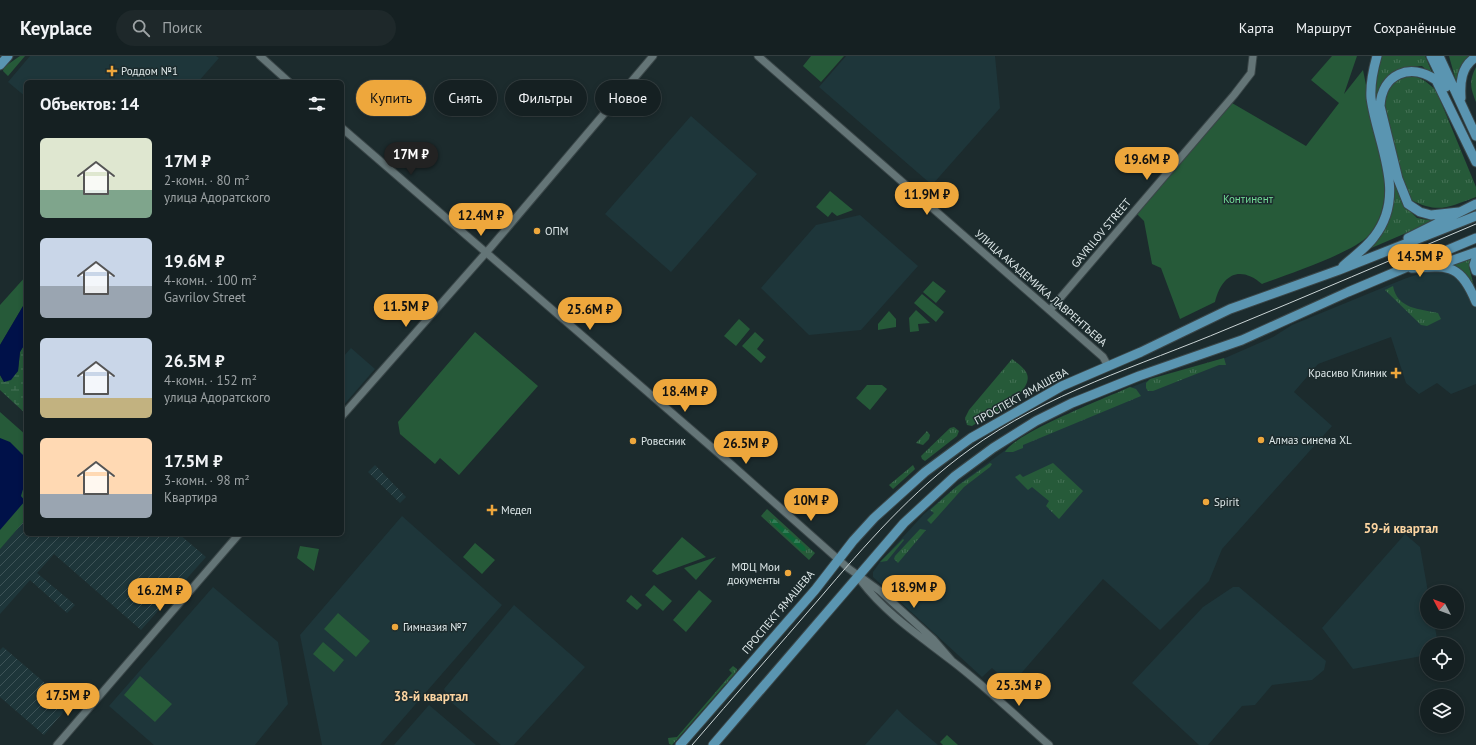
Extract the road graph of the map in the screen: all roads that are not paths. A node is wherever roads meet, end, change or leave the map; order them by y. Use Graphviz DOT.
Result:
graph roads {
  1 [pos="8,56"];
  2 [pos="260,56"];
  3 [pos="653,56"];
  4 [pos="758,56"];
  5 [pos="1253,56"];
  6 [pos="1377,56"];
  7 [pos="1438,57"];
  8 [pos="1476,57"];
  9 [pos="0,65"];
  10 [pos="287,80"];
  11 [pos="1462,105"];
  12 [pos="344,130"];
  13 [pos="1476,136"];
  14 [pos="1476,161"];
  15 [pos="1476,204"];
  16 [pos="1459,212"];
  17 [pos="1476,216"];
  18 [pos="1476,238"];
  19 [pos="1476,252"];
  20 [pos="486,253"];
  21 [pos="1383,253"];
  22 [pos="1476,259"];
  23 [pos="1436,266"];
  24 [pos="1403,269"];
  25 [pos="1339,270"];
  26 [pos="1476,271"];
  27 [pos="1476,302"];
  28 [pos="1050,310"];
  29 [pos="1108,366"];
  30 [pos="344,414"];
  31 [pos="238,536"];
  32 [pos="838,559"];
  33 [pos="858,576"];
  34 [pos="57,745"];
  35 [pos="680,745"];
  36 [pos="712,745"];
  37 [pos="1049,745"];
  1 -- 9 [label="main road"];
  2 -- 10 [label="street"];
  3 -- 20 [label="street"];
  4 -- 28 [label="street, УЛИЦА АКАДЕМИКА ЛАВРЕНТЬЕВА"];
  5 -- 28 [label="street, GAVRILOV STREET"];
  6 -- 25 [label="main road"];
  7 -- 11 [label="main road"];
  7 -- 14 [label="main road"];
  8 -- 11 [label="main road"];
  11 -- 13 [label="main road"];
  12 -- 20 [label="street"];
  14 -- 16 [label="main road"];
  15 -- 16 [label="main road"];
  16 -- 21 [label="main road"];
  17 -- 21 [label="main road, ПРОСПЕКТ ЯМАШЕВА"];
  18 -- 24 [label="main road"];
  19 -- 23 [label="main road"];
  20 -- 30 [label="street"];
  20 -- 32 [label="street"];
  21 -- 25 [label="main road, ПРОСПЕКТ ЯМАШЕВА"];
  22 -- 26 [label="main road"];
  23 -- 24 [label="main road"];
  23 -- 27 [label="main road"];
  24 -- 33 [label="main road"];
  25 -- 29 [label="main road, ПРОСПЕКТ ЯМАШЕВА"];
  28 -- 29 [label="street, УЛИЦА АКАДЕМИКА ЛАВРЕНТЬЕВА"];
  29 -- 32 [label="main road, ПРОСПЕКТ ЯМАШЕВА"];
  31 -- 34 [label="street"];
  32 -- 33 [label="street"];
  32 -- 35 [label="main road, ПРОСПЕКТ ЯМАШЕВА"];
  33 -- 36 [label="main road"];
  33 -- 37 [label="street"];
}
